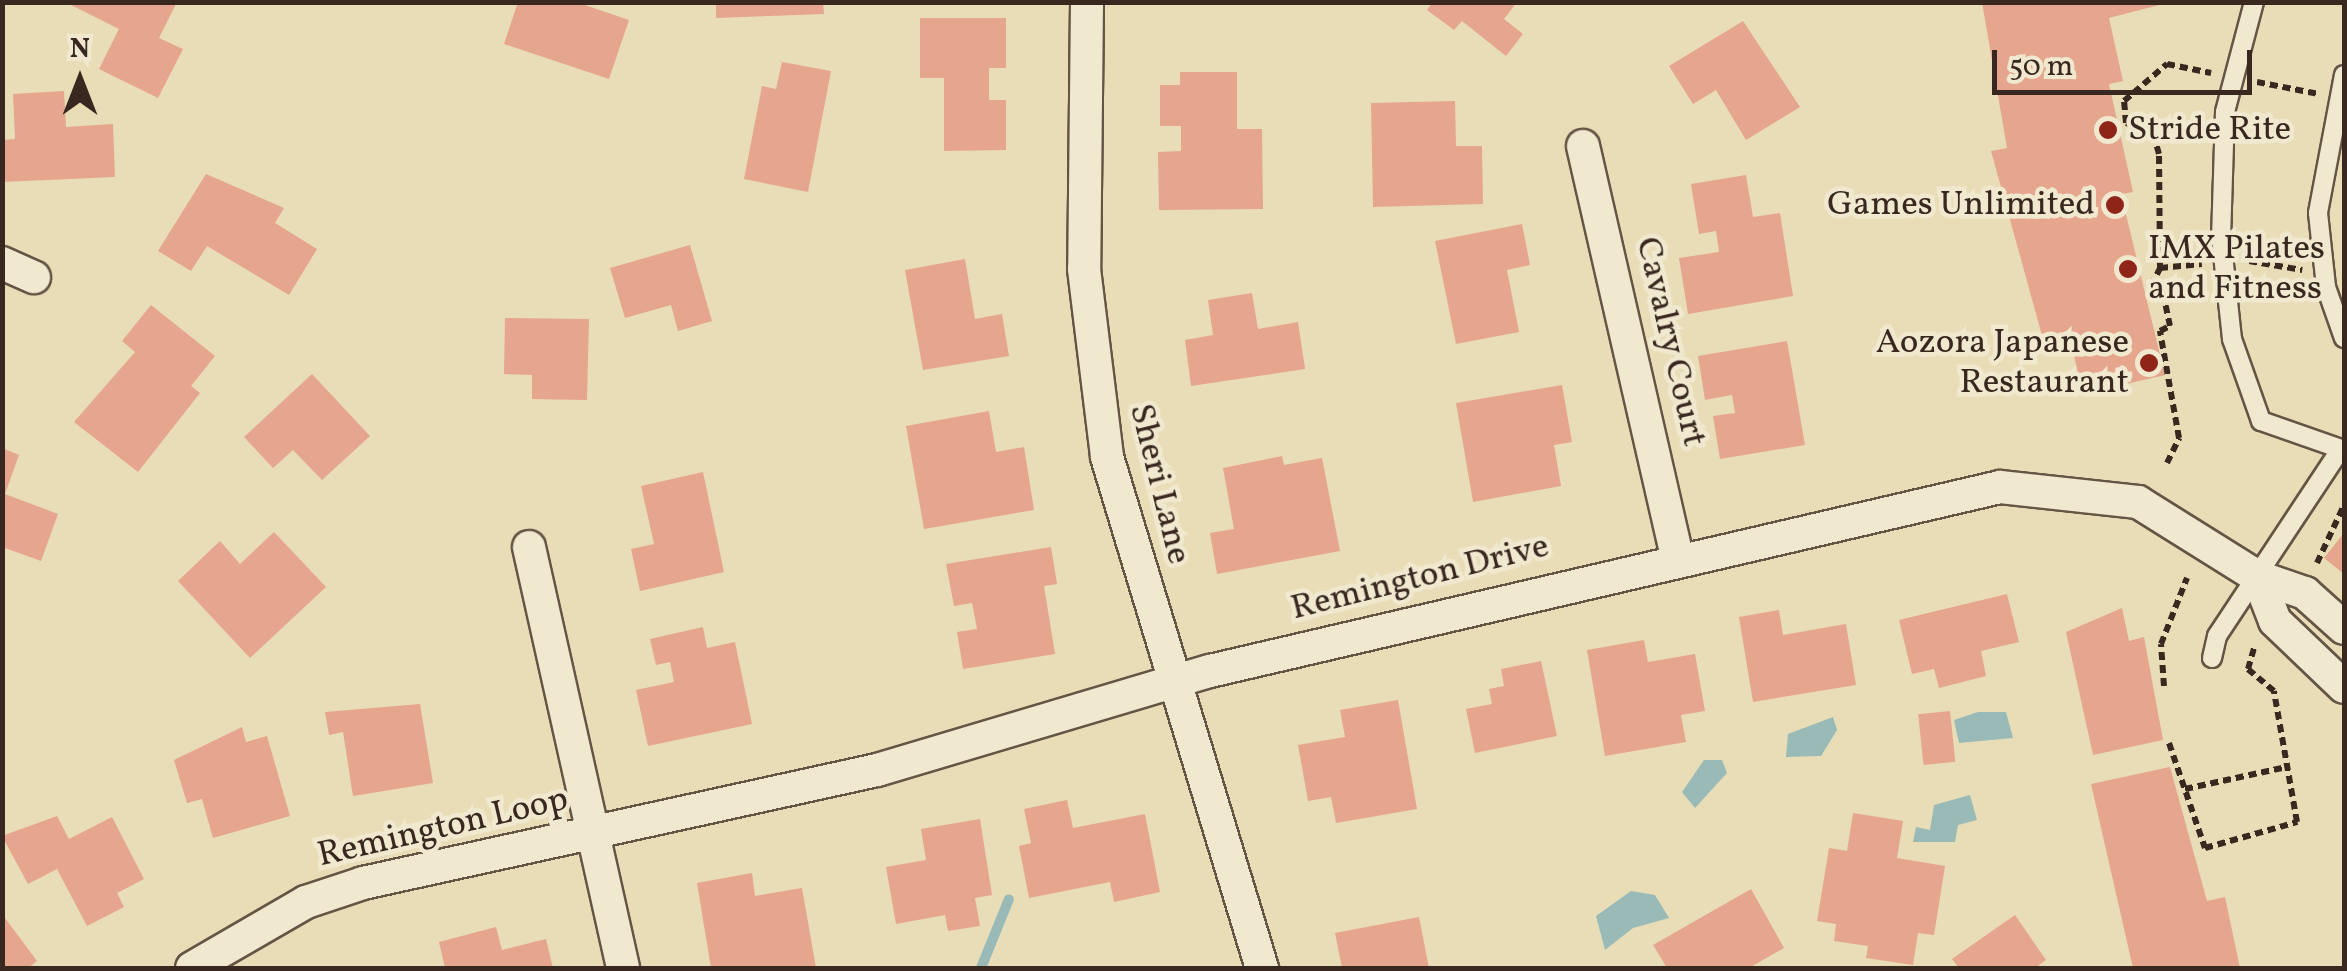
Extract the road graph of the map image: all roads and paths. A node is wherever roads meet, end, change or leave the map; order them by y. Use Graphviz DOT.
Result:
graph roads {
  1 [pos="1087,2"];
  2 [pos="2254,2"];
  3 [pos="2344,74"];
  4 [pos="2234,78"];
  5 [pos="2338,98"];
  6 [pos="1584,146"];
  7 [pos="2,263"];
  8 [pos="2160,268"];
  9 [pos="34,277"];
  10 [pos="2344,338"];
  11 [pos="2342,450"];
  12 [pos="2344,506"];
  13 [pos="529,547"];
  14 [pos="1678,556"];
  15 [pos="2314,574"];
  16 [pos="2258,577"];
  17 [pos="2187,578"];
  18 [pos="2344,628"];
  19 [pos="2258,640"];
  20 [pos="2212,658"];
  21 [pos="1178,681"];
  22 [pos="2164,686"];
  23 [pos="2344,687"];
  24 [pos="2168,743"];
  25 [pos="2287,767"];
  26 [pos="2184,789"];
  27 [pos="592,831"];
  28 [pos="192,968"];
  29 [pos="623,968"];
  30 [pos="1262,968"];
  1 -- 21 [label="street, Sheri Lane"];
  2 -- 4 [label="lane"];
  3 -- 5 [label="lane"];
  4 -- 5 [label="path"];
  4 -- 8 [label="path"];
  4 -- 11 [label="lane"];
  5 -- 10 [label="lane"];
  6 -- 14 [label="street, Cavalry Court"];
  7 -- 9 [label="street"];
  11 -- 16 [label="lane"];
  12 -- 15 [label="path"];
  13 -- 27 [label="street"];
  14 -- 16 [label="street, Remington Drive"];
  14 -- 21 [label="street, Remington Drive"];
  16 -- 18 [label="street, Remington Drive"];
  16 -- 20 [label="lane"];
  16 -- 23 [label="street"];
  17 -- 22 [label="path"];
  19 -- 25 [label="path"];
  21 -- 27 [label="street, Remington Drive"];
  21 -- 30 [label="street, Sheri Lane"];
  24 -- 26 [label="path"];
  25 -- 26 [label="path"];
  25 -- 26 [label="path"];
  27 -- 28 [label="street, Remington Loop"];
  27 -- 29 [label="street, Remington Loop"];
}
